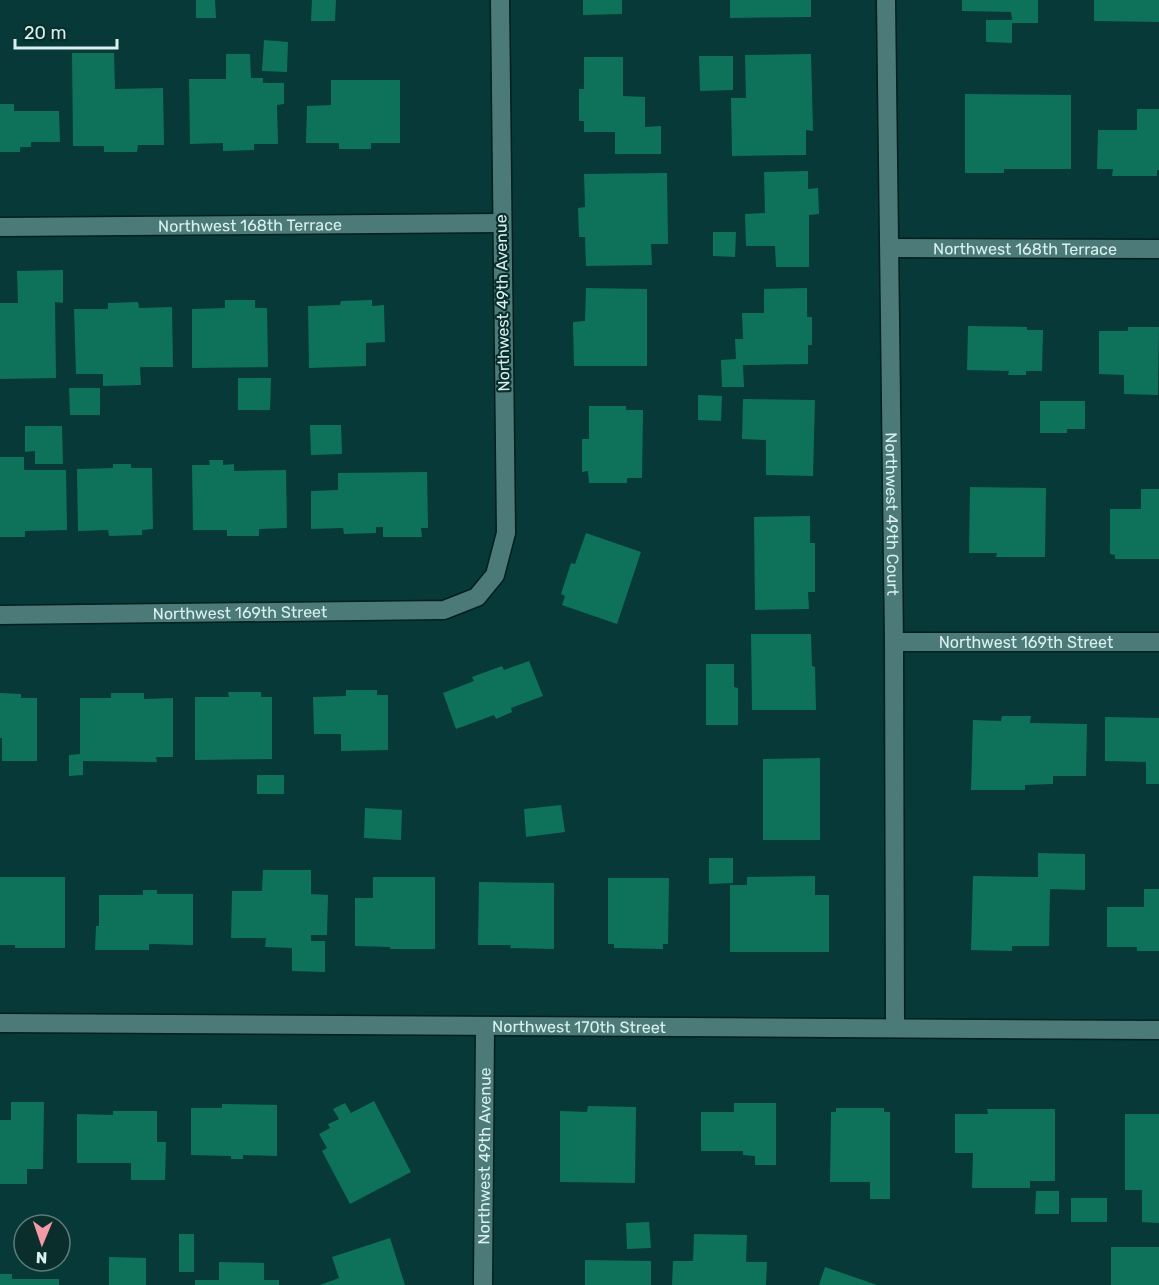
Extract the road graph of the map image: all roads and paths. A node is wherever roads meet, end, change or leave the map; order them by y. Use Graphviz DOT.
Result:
graph roads {
  1 [pos="500,0"];
  2 [pos="886,0"];
  3 [pos="501,223"];
  4 [pos="0,227"];
  5 [pos="890,248"];
  6 [pos="1159,249"];
  7 [pos="477,597"];
  8 [pos="0,615"];
  9 [pos="894,642"];
  10 [pos="1159,642"];
  11 [pos="0,1023"];
  12 [pos="485,1026"];
  13 [pos="895,1028"];
  14 [pos="1159,1030"];
  15 [pos="483,1285"];
  1 -- 3 [label="street, Northwest 49th Avenue"];
  2 -- 5 [label="street, Northwest 49th Court"];
  3 -- 4 [label="street, Northwest 168th Terrace"];
  3 -- 7 [label="street, Northwest 49th Avenue"];
  5 -- 6 [label="street, Northwest 168th Terrace"];
  5 -- 9 [label="street, Northwest 49th Court"];
  7 -- 8 [label="street, Northwest 169th Street"];
  9 -- 10 [label="street, Northwest 169th Street"];
  9 -- 13 [label="street, Northwest 49th Court"];
  11 -- 12 [label="street, Northwest 170th Street"];
  12 -- 13 [label="street, Northwest 170th Street"];
  12 -- 15 [label="street, Northwest 49th Avenue"];
  13 -- 14 [label="street, Northwest 170th Street"];
}
